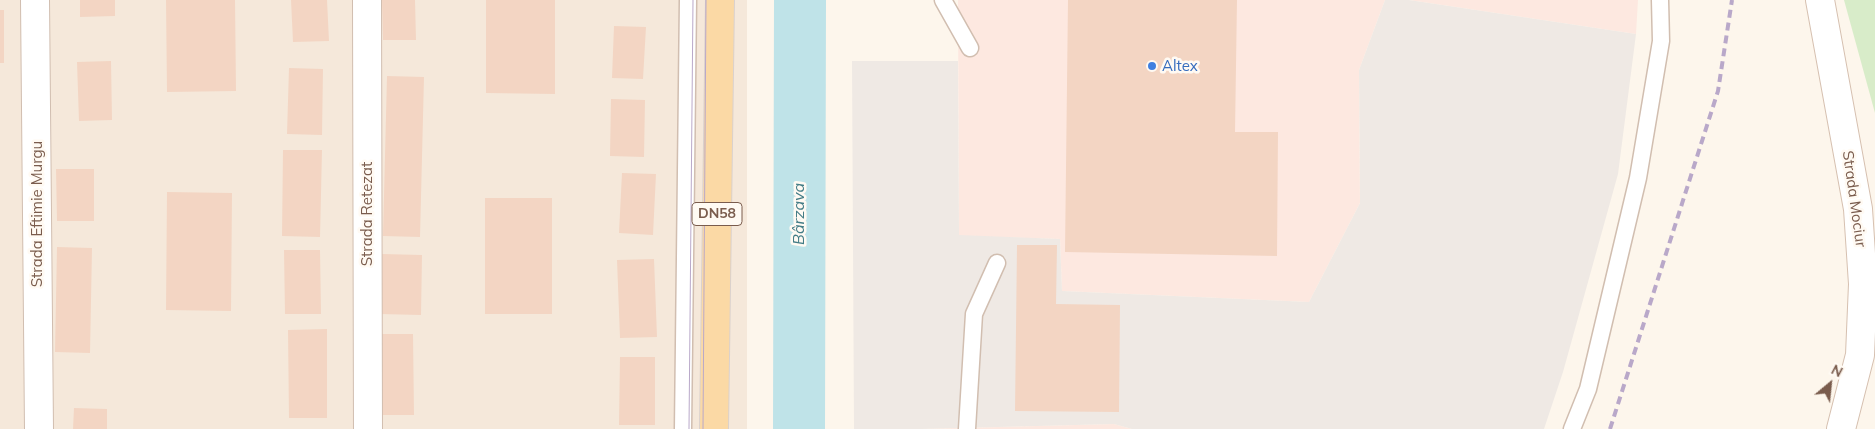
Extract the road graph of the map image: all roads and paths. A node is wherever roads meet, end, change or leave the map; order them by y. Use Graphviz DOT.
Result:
graph roads {
  1 [pos="35,0"];
  2 [pos="367,0"];
  3 [pos="688,0"];
  4 [pos="720,0"];
  5 [pos="943,0"];
  6 [pos="1660,0"];
  7 [pos="1820,0"];
  8 [pos="970,48"];
  9 [pos="997,263"];
  10 [pos="39,429"];
  11 [pos="368,429"];
  12 [pos="683,429"];
  13 [pos="714,429"];
  14 [pos="967,429"];
  15 [pos="1572,429"];
  16 [pos="1841,429"];
  1 -- 10 [label="street, Strada Eftimie Murgu"];
  2 -- 11 [label="street, Strada Retezat"];
  3 -- 12 [label="lane"];
  4 -- 13 [label="main road, DN58"];
  5 -- 8 [label="lane"];
  6 -- 15 [label="lane"];
  7 -- 16 [label="street, Strada Mociur"];
  9 -- 14 [label="lane"];
}
